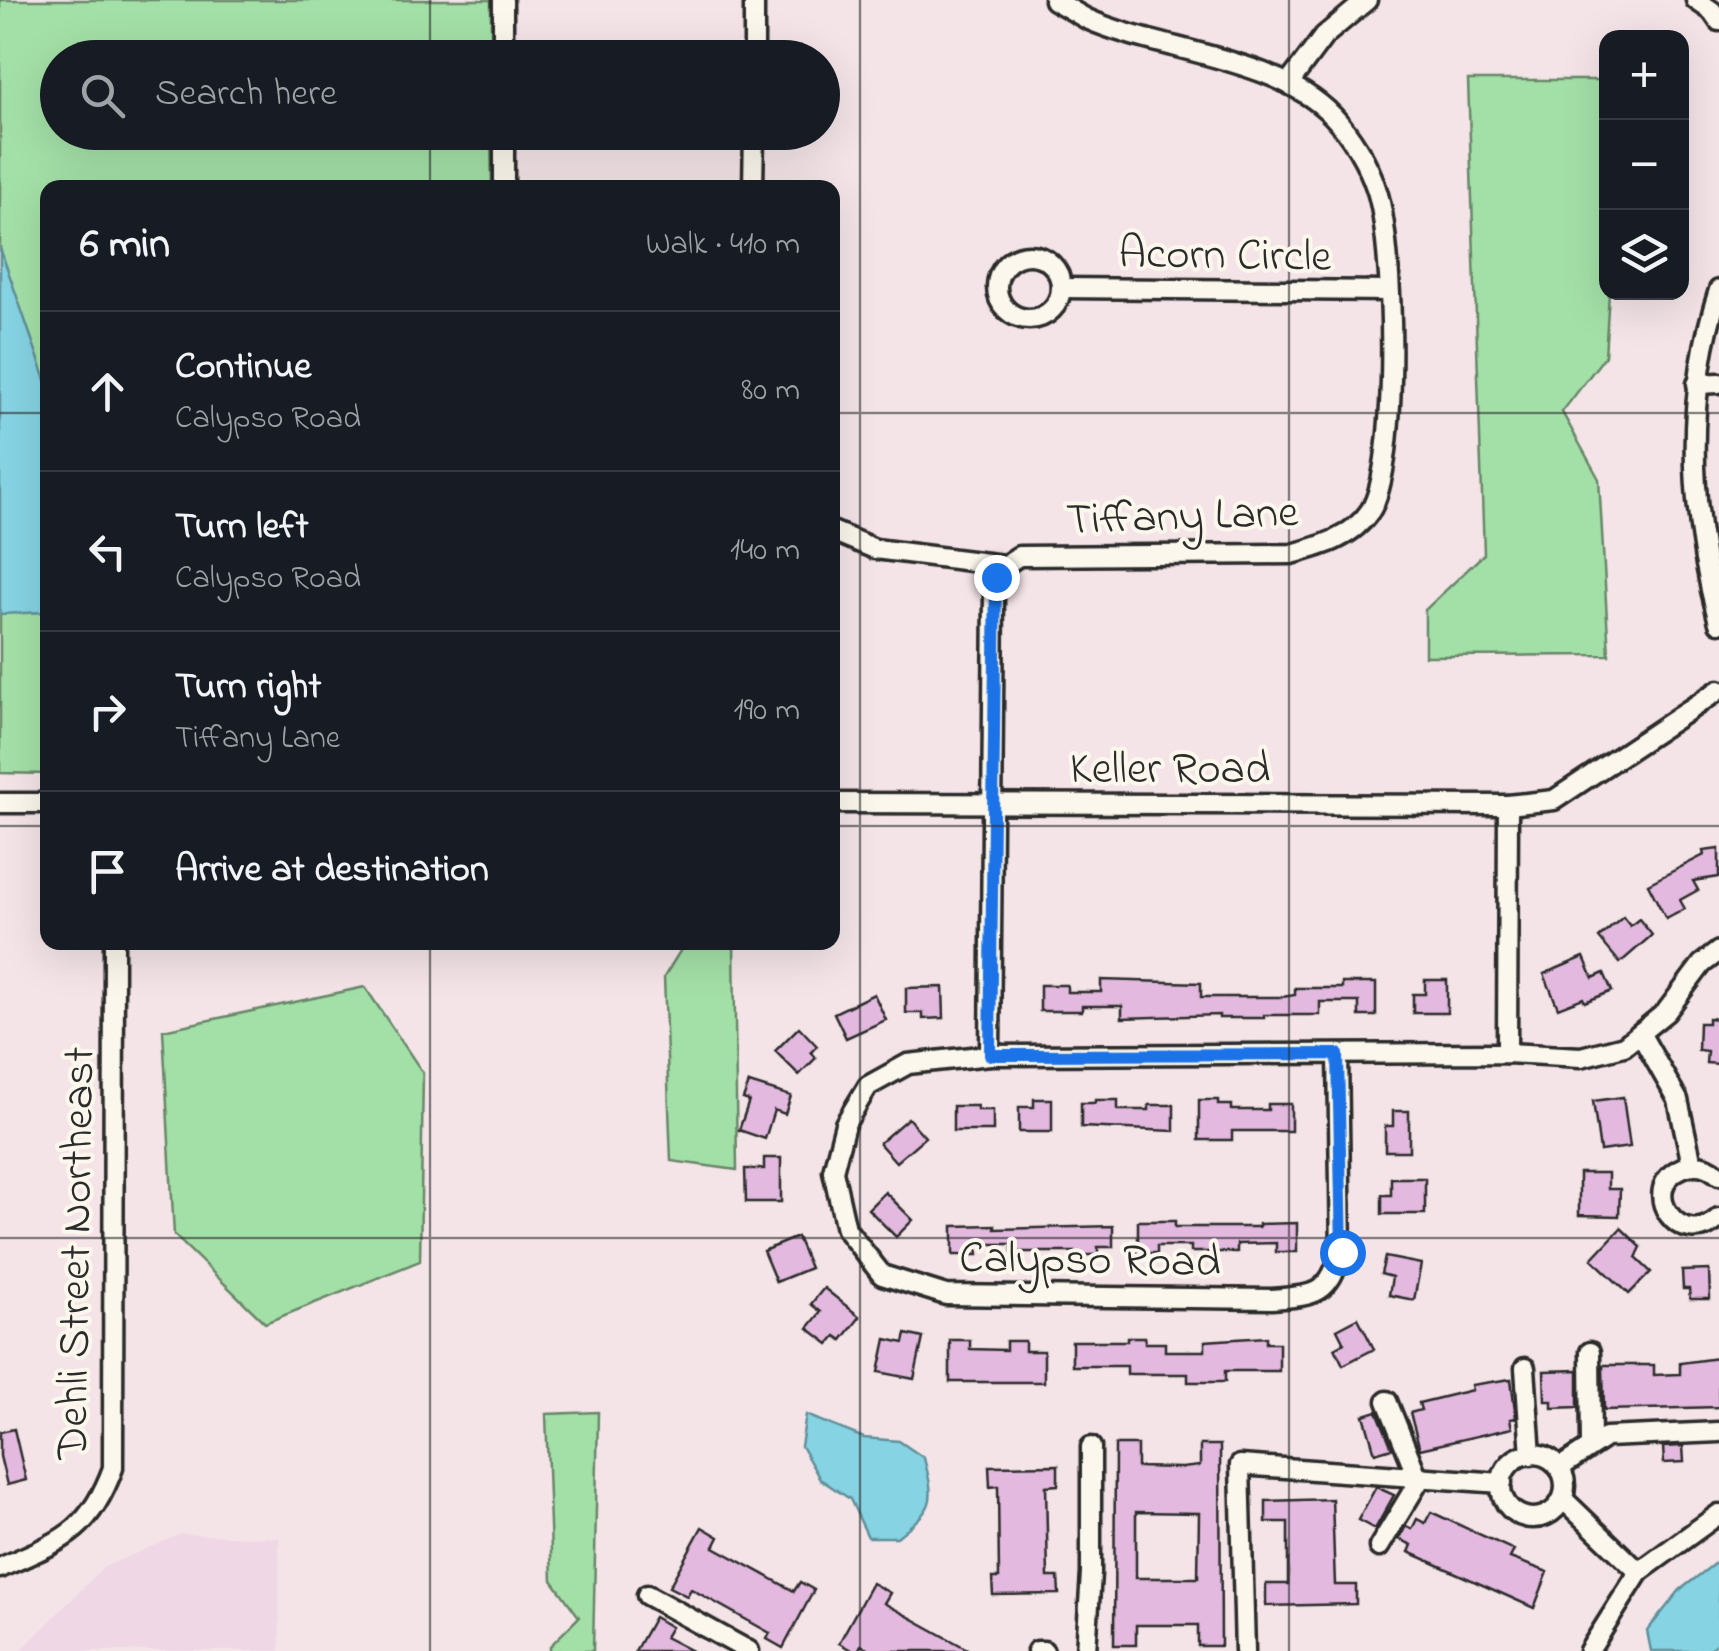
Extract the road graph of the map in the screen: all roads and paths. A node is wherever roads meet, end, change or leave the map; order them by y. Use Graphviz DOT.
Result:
graph roads {
  1 [pos="504,0"];
  2 [pos="754,0"];
  3 [pos="1054,0"];
  4 [pos="1367,0"];
  5 [pos="1696,0"];
  6 [pos="1719,21"];
  7 [pos="504,40"];
  8 [pos="754,40"];
  9 [pos="1289,83"];
  10 [pos="504,150"];
  11 [pos="754,150"];
  12 [pos="504,180"];
  13 [pos="754,180"];
  14 [pos="1061,288"];
  15 [pos="1719,290"];
  16 [pos="1389,291"];
  17 [pos="1719,382"];
  18 [pos="1697,384"];
  19 [pos="840,534"];
  20 [pos="1004,566"];
  21 [pos="1719,623"];
  22 [pos="1719,690"];
  23 [pos="0,802"];
  24 [pos="840,802"];
  25 [pos="40,803"];
  26 [pos="992,803"];
  27 [pos="1508,805"];
  28 [pos="114,950"];
  29 [pos="1719,952"];
  30 [pos="1640,1033"];
  31 [pos="1507,1053"];
  32 [pos="1338,1054"];
  33 [pos="990,1055"];
  34 [pos="1692,1164"];
  35 [pos="1719,1175"];
  36 [pos="1719,1218"];
  37 [pos="1590,1352"];
  38 [pos="1525,1368"];
  39 [pos="1387,1402"];
  40 [pos="1719,1432"];
  41 [pos="1591,1445"];
  42 [pos="1091,1448"];
  43 [pos="1530,1455"];
  44 [pos="1559,1468"];
  45 [pos="1419,1478"];
  46 [pos="1502,1483"];
  47 [pos="1563,1499"];
  48 [pos="1719,1514"];
  49 [pos="1379,1547"];
  50 [pos="0,1568"];
  51 [pos="1639,1572"];
  52 [pos="647,1595"];
  53 [pos="749,1651"];
  54 [pos="1086,1651"];
  55 [pos="1245,1651"];
  56 [pos="1588,1651"];
  1 -- 7 [label="street"];
  2 -- 8 [label="street"];
  3 -- 9 [label="street, Tiffany Lane"];
  4 -- 9 [label="street"];
  5 -- 6 [label="street"];
  9 -- 16 [label="street, Tiffany Lane"];
  10 -- 12 [label="street"];
  11 -- 13 [label="street"];
  14 -- 16 [label="street, Acorn Circle"];
  15 -- 18 [label="street"];
  16 -- 20 [label="street, Tiffany Lane"];
  17 -- 18 [label="street"];
  18 -- 21 [label="street"];
  19 -- 20 [label="street"];
  20 -- 26 [label="street, Tiffany Lane"];
  22 -- 27 [label="street, Keller Road"];
  23 -- 25 [label="street"];
  24 -- 26 [label="street, Keller Road"];
  26 -- 27 [label="street, Keller Road"];
  26 -- 33 [label="street, Tiffany Lane"];
  27 -- 31 [label="street"];
  28 -- 50 [label="street, Dehli Street Northeast"];
  29 -- 30 [label="street, Calypso Road"];
  30 -- 31 [label="street, Calypso Road"];
  30 -- 34 [label="street"];
  31 -- 32 [label="street, Calypso Road"];
  32 -- 33 [label="street, Calypso Road"];
  32 -- 33 [label="street, Calypso Road"];
  34 -- 35 [label="street"];
  34 -- 36 [label="street"];
  37 -- 41 [label="street"];
  38 -- 43 [label="street"];
  39 -- 45 [label="street"];
  40 -- 41 [label="street"];
  41 -- 44 [label="street"];
  42 -- 54 [label="street"];
  43 -- 44 [label="street"];
  43 -- 46 [label="street"];
  44 -- 47 [label="street"];
  45 -- 46 [label="street"];
  45 -- 49 [label="street"];
  45 -- 55 [label="street"];
  46 -- 47 [label="street"];
  47 -- 51 [label="street"];
  48 -- 51 [label="street"];
  51 -- 56 [label="street"];
  52 -- 53 [label="street"];
}
